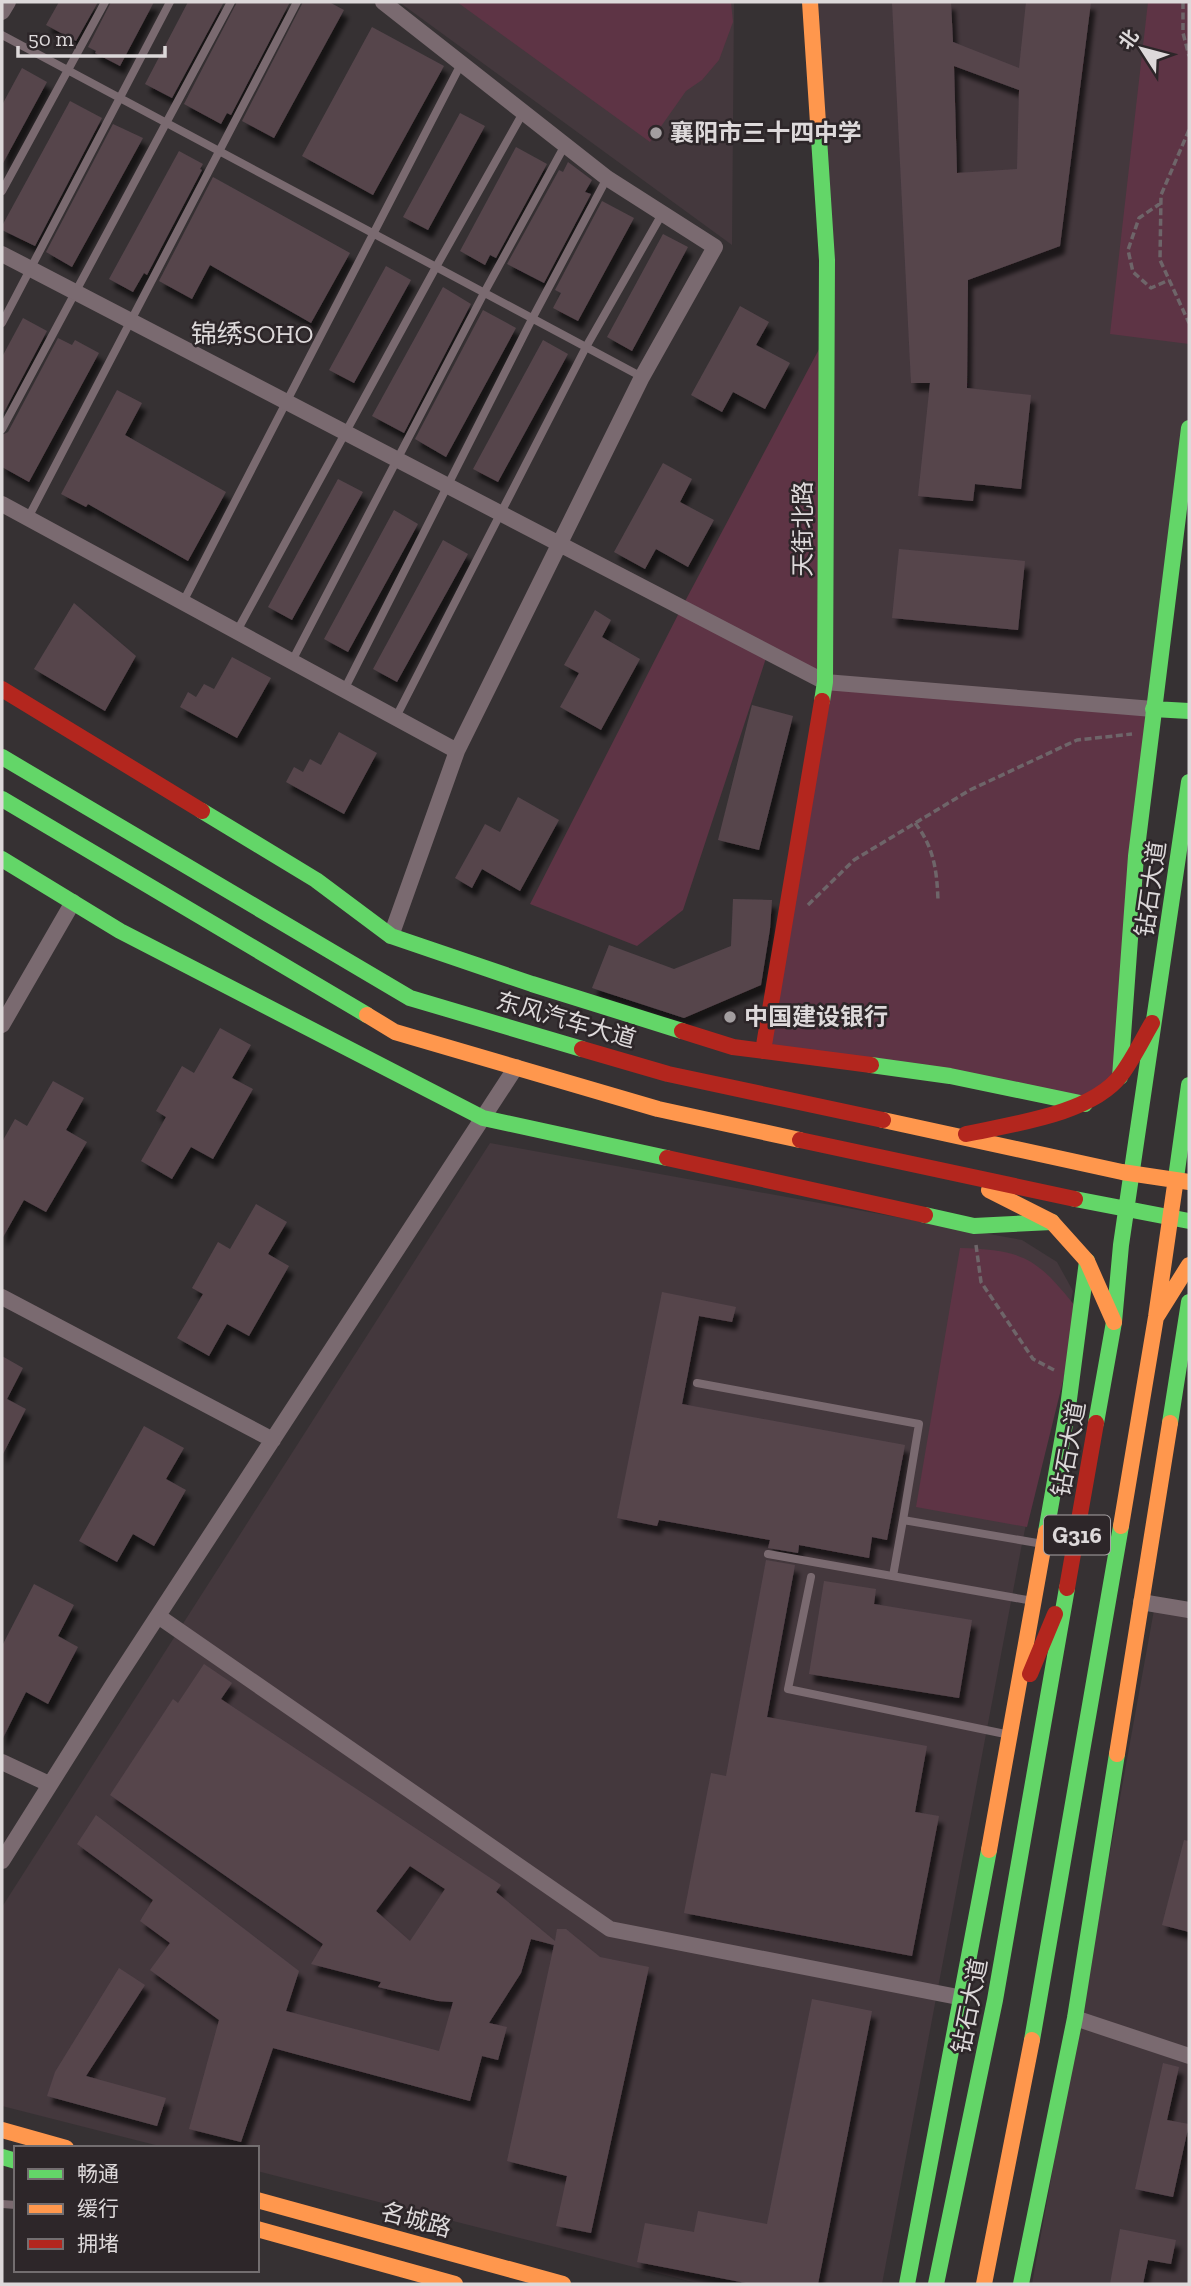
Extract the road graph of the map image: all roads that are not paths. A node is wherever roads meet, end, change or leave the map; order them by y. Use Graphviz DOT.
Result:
graph roads {
  1 [pos="8,2"];
  2 [pos="105,2"];
  3 [pos="170,2"];
  4 [pos="231,2"];
  5 [pos="297,2"];
  6 [pos="383,2"];
  7 [pos="810,2"];
  8 [pos="2,12"];
  9 [pos="2,35"];
  10 [pos="461,64"];
  11 [pos="68,70"];
  12 [pos="120,98"];
  13 [pos="524,111"];
  14 [pos="166,123"];
  15 [pos="565,145"];
  16 [pos="218,151"];
  17 [pos="607,178"];
  18 [pos="2,191"];
  19 [pos="662,214"];
  20 [pos="372,233"];
  21 [pos="2,254"];
  22 [pos="436,267"];
  23 [pos="30,268"];
  24 [pos="75,292"];
  25 [pos="484,293"];
  26 [pos="532,319"];
  27 [pos="130,321"];
  28 [pos="2,323"];
  29 [pos="586,347"];
  30 [pos="642,377"];
  31 [pos="286,401"];
  32 [pos="1189,428"];
  33 [pos="2,429"];
  34 [pos="345,432"];
  35 [pos="397,459"];
  36 [pos="448,486"];
  37 [pos="2,504"];
  38 [pos="501,513"];
  39 [pos="28,518"];
  40 [pos="1183,534"];
  41 [pos="559,544"];
  42 [pos="183,602"];
  43 [pos="237,631"];
  44 [pos="292,661"];
  45 [pos="825,682"];
  46 [pos="2,689"];
  47 [pos="344,690"];
  48 [pos="1153,709"];
  49 [pos="1189,711"];
  50 [pos="396,718"];
  51 [pos="457,751"];
  52 [pos="2,757"];
  53 [pos="1189,782"];
  54 [pos="2,799"];
  55 [pos="2,859"];
  56 [pos="73,902"];
  57 [pos="390,936"];
  58 [pos="1156,1017"];
  59 [pos="2,1025"];
  60 [pos="763,1051"];
  61 [pos="516,1067"];
  62 [pos="1120,1077"];
  63 [pos="1189,1085"];
  64 [pos="1085,1104"];
  65 [pos="483,1118"];
  66 [pos="956,1136"];
  67 [pos="957,1174"];
  68 [pos="1132,1174"];
  69 [pos="1182,1180"];
  70 [pos="1126,1209"];
  71 [pos="1170,1217"];
  72 [pos="1052,1222"];
  73 [pos="1189,1222"];
  74 [pos="1087,1261"];
  75 [pos="1189,1265"];
  76 [pos="2,1297"];
  77 [pos="1189,1302"];
  78 [pos="1156,1317"];
  79 [pos="1114,1322"];
  80 [pos="697,1383"];
  81 [pos="273,1440"];
  82 [pos="903,1521"];
  83 [pos="1043,1544"];
  84 [pos="768,1554"];
  85 [pos="893,1576"];
  86 [pos="811,1577"];
  87 [pos="1069,1579"];
  88 [pos="1033,1601"];
  89 [pos="1141,1602"];
  90 [pos="1189,1610"];
  91 [pos="158,1616"];
  92 [pos="1014,1713"];
  93 [pos="1010,1735"];
  94 [pos="2,1762"];
  95 [pos="49,1784"];
  96 [pos="2,1861"];
  97 [pos="963,1998"];
  98 [pos="995,2000"];
  99 [pos="1057,2015"];
  100 [pos="1189,2056"];
  101 [pos="2,2130"];
  102 [pos="59,2146"];
  103 [pos="259,2201"];
  104 [pos="259,2230"];
  105 [pos="276,2234"];
  106 [pos="259,2235"];
  107 [pos="455,2284"];
  108 [pos="563,2284"];
  109 [pos="907,2284"];
  110 [pos="936,2284"];
  111 [pos="984,2284"];
  112 [pos="1021,2284"];
  1 -- 8 [label="street"];
  2 -- 11 [label="lane"];
  3 -- 12 [label="lane"];
  4 -- 14 [label="lane"];
  5 -- 16 [label="lane"];
  6 -- 10 [label="street"];
  7 -- 45 [label="main road, 天街北路"];
  9 -- 11 [label="lane"];
  10 -- 13 [label="street"];
  10 -- 20 [label="lane"];
  11 -- 12 [label="lane"];
  11 -- 18 [label="lane"];
  12 -- 14 [label="lane"];
  12 -- 23 [label="lane"];
  13 -- 15 [label="street"];
  13 -- 22 [label="lane"];
  14 -- 16 [label="lane"];
  14 -- 24 [label="lane"];
  15 -- 17 [label="street"];
  15 -- 25 [label="lane"];
  16 -- 20 [label="lane"];
  16 -- 27 [label="lane"];
  17 -- 19 [label="street"];
  17 -- 26 [label="lane"];
  19 -- 29 [label="lane"];
  19 -- 30 [label="street"];
  20 -- 22 [label="lane"];
  20 -- 31 [label="lane"];
  21 -- 23 [label="street"];
  22 -- 25 [label="lane"];
  22 -- 34 [label="lane"];
  23 -- 24 [label="street"];
  23 -- 28 [label="lane"];
  24 -- 27 [label="street"];
  24 -- 33 [label="lane"];
  25 -- 26 [label="lane"];
  25 -- 35 [label="lane"];
  26 -- 29 [label="lane"];
  26 -- 36 [label="lane"];
  27 -- 31 [label="street"];
  27 -- 39 [label="lane"];
  29 -- 30 [label="lane"];
  29 -- 38 [label="lane"];
  30 -- 41 [label="street"];
  31 -- 34 [label="street"];
  31 -- 42 [label="lane"];
  32 -- 40 [label="main road"];
  34 -- 35 [label="street"];
  34 -- 43 [label="lane"];
  35 -- 36 [label="street"];
  35 -- 44 [label="lane"];
  36 -- 38 [label="street"];
  36 -- 47 [label="lane"];
  37 -- 39 [label="street"];
  38 -- 41 [label="street"];
  38 -- 50 [label="lane"];
  39 -- 42 [label="street"];
  40 -- 48 [label="main road"];
  41 -- 45 [label="street"];
  41 -- 51 [label="street"];
  42 -- 43 [label="street"];
  43 -- 44 [label="street"];
  44 -- 47 [label="street"];
  45 -- 48 [label="street"];
  45 -- 60 [label="main road, 天街北路"];
  46 -- 57 [label="main road"];
  47 -- 50 [label="street"];
  48 -- 49 [label="main road"];
  48 -- 62 [label="main road"];
  50 -- 51 [label="street"];
  51 -- 57 [label="street"];
  52 -- 66 [label="main road, 东风汽车大道"];
  53 -- 58 [label="main road, 钻石大道 / G316"];
  54 -- 61 [label="main road"];
  55 -- 56 [label="main road"];
  56 -- 59 [label="street"];
  56 -- 65 [label="main road"];
  57 -- 60 [label="main road"];
  58 -- 62 [label="main road"];
  58 -- 68 [label="main road, 钻石大道 / G316"];
  60 -- 64 [label="main road"];
  61 -- 65 [label="street"];
  61 -- 67 [label="main road"];
  62 -- 64 [label="main road"];
  63 -- 69 [label="main road, G316"];
  64 -- 66 [label="main road"];
  65 -- 72 [label="main road"];
  65 -- 81 [label="street"];
  66 -- 68 [label="main road, 东风汽车大道"];
  67 -- 70 [label="main road"];
  67 -- 72 [label="main road"];
  68 -- 69 [label="main road, 东风汽车大道"];
  68 -- 70 [label="main road, 钻石大道 / G316"];
  69 -- 71 [label="main road, G316"];
  70 -- 71 [label="main road"];
  70 -- 79 [label="main road, 钻石大道 / G316"];
  71 -- 73 [label="main road"];
  71 -- 78 [label="main road, G316"];
  72 -- 74 [label="main road"];
  74 -- 79 [label="main road"];
  74 -- 83 [label="main road"];
  75 -- 78 [label="main road"];
  76 -- 81 [label="street"];
  77 -- 89 [label="main road"];
  78 -- 99 [label="main road, G316"];
  79 -- 87 [label="main road, 钻石大道 / G316"];
  80 -- 82 [label="lane"];
  81 -- 91 [label="street"];
  82 -- 83 [label="lane"];
  82 -- 85 [label="lane"];
  83 -- 88 [label="main road"];
  84 -- 85 [label="lane"];
  85 -- 88 [label="lane"];
  86 -- 93 [label="lane"];
  87 -- 92 [label="main road"];
  87 -- 98 [label="main road, 钻石大道 / G316"];
  88 -- 92 [label="main road"];
  89 -- 90 [label="street"];
  89 -- 99 [label="main road"];
  91 -- 95 [label="street"];
  91 -- 97 [label="street"];
  92 -- 93 [label="main road"];
  93 -- 97 [label="main road"];
  94 -- 95 [label="street"];
  95 -- 96 [label="street"];
  97 -- 98 [label="main road"];
  97 -- 109 [label="main road"];
  98 -- 110 [label="main road, 钻石大道 / G316"];
  99 -- 100 [label="street"];
  99 -- 111 [label="main road, G316"];
  99 -- 112 [label="main road"];
  101 -- 102 [label="main road"];
  103 -- 108 [label="main road, 名城路"];
  104 -- 105 [label="main road, 名城路"];
  105 -- 106 [label="lane"];
  105 -- 107 [label="main road, 名城路"];
}
